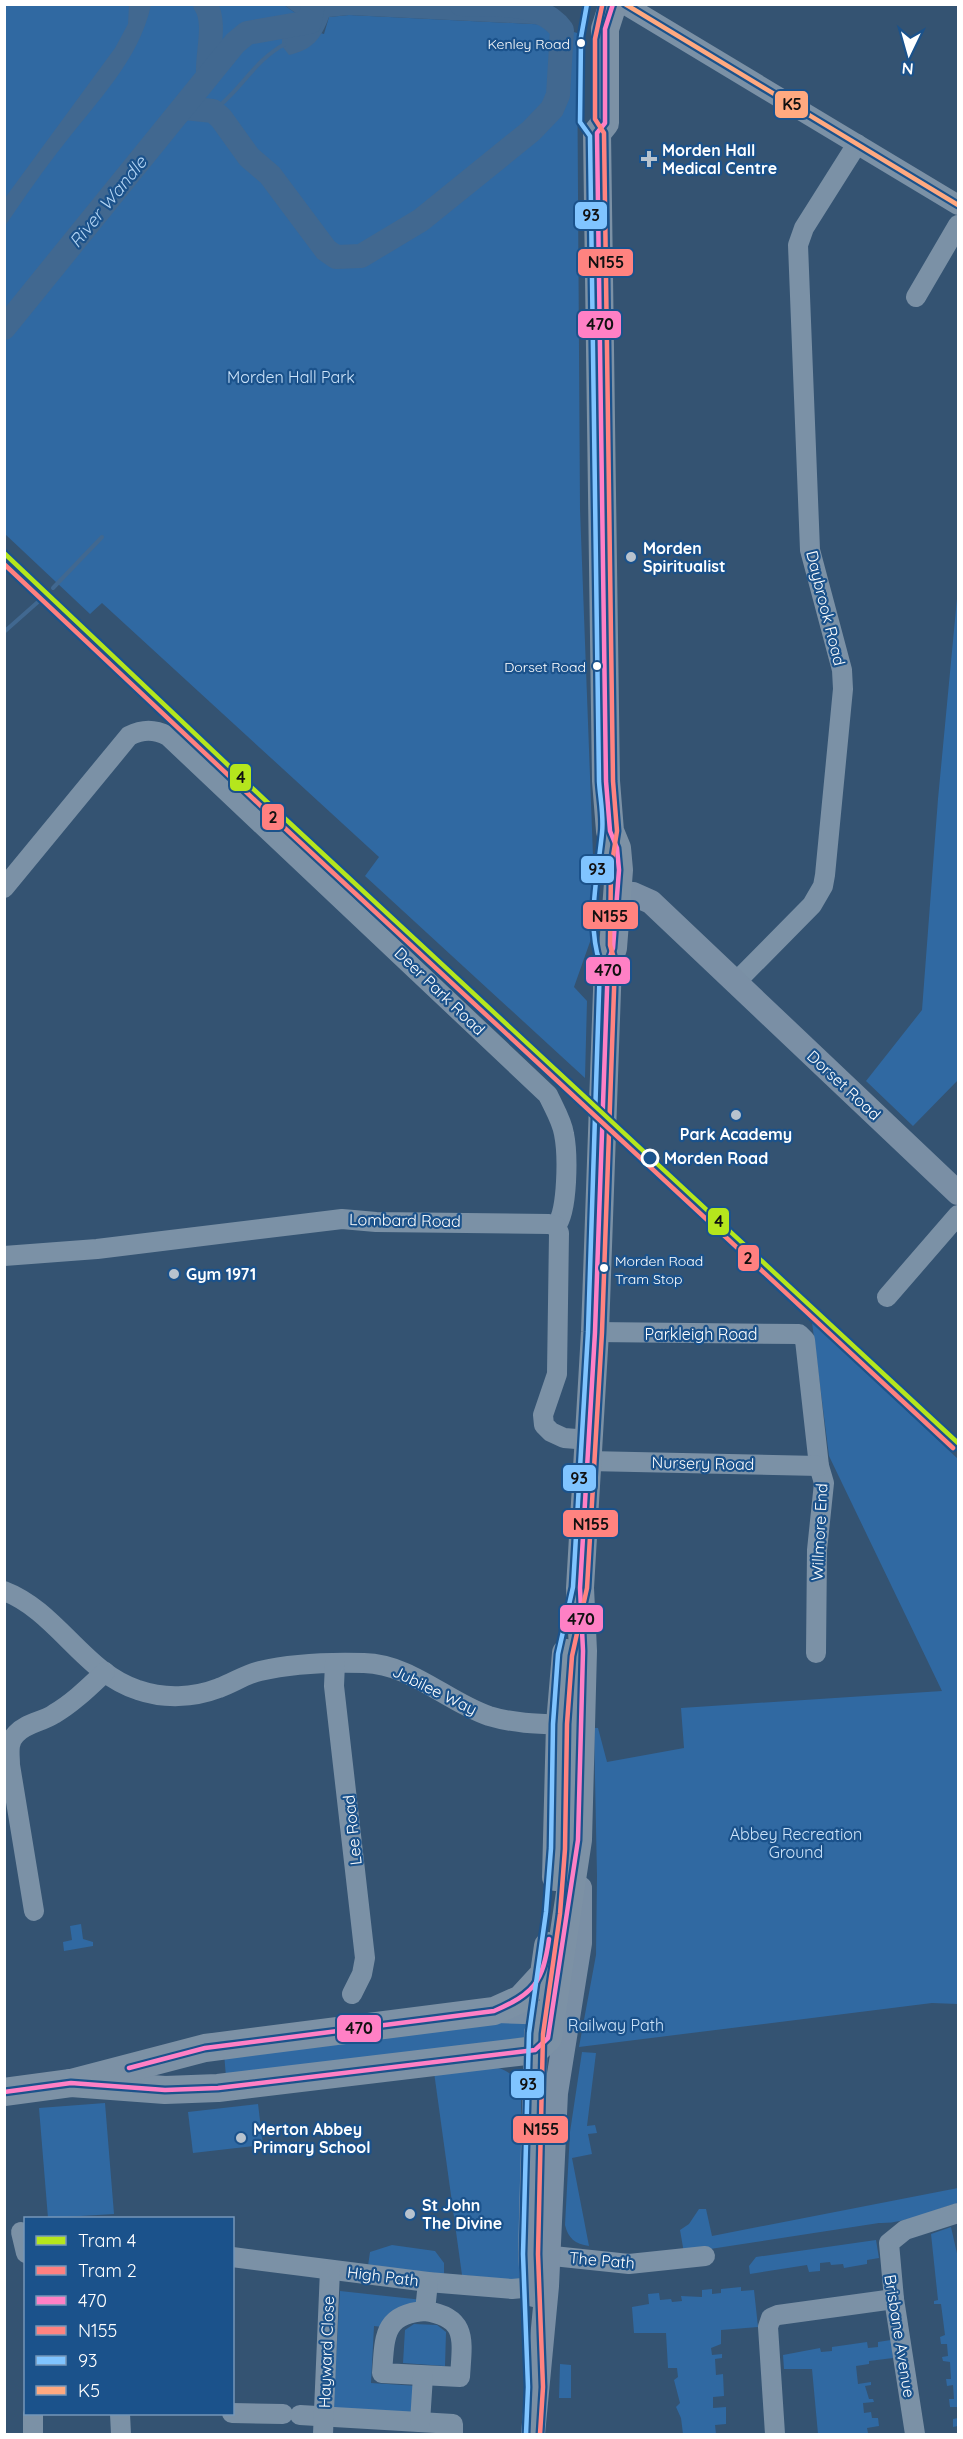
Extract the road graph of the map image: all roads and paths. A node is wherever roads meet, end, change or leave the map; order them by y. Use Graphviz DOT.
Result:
graph roads {
  1 [pos="595,4"];
  2 [pos="613,4"];
  3 [pos="624,4"];
  4 [pos="597,133"];
  5 [pos="857,144"];
  6 [pos="958,205"];
  7 [pos="958,225"];
  8 [pos="916,297"];
  9 [pos="610,831"];
  10 [pos="4,888"];
  11 [pos="617,893"];
  12 [pos="608,962"];
  13 [pos="736,982"];
  14 [pos="958,1193"];
  15 [pos="958,1215"];
  16 [pos="556,1226"];
  17 [pos="4,1256"];
  18 [pos="887,1297"];
  19 [pos="595,1332"];
  20 [pos="805,1341"];
  21 [pos="588,1451"];
  22 [pos="819,1466"];
  23 [pos="4,1591"];
  24 [pos="816,1653"];
  25 [pos="335,1663"];
  26 [pos="105,1672"];
  27 [pos="571,1724"];
  28 [pos="34,1911"];
  29 [pos="544,1974"];
  30 [pos="352,1994"];
  31 [pos="494,2011"];
  32 [pos="553,2015"];
  33 [pos="535,2050"];
  34 [pos="71,2083"];
  35 [pos="4,2092"];
  36 [pos="958,2213"];
  37 [pos="17,2233"];
  38 [pos="24,2249"];
  39 [pos="539,2254"];
  40 [pos="705,2256"];
  41 [pos="234,2257"];
  42 [pos="330,2270"];
  43 [pos="428,2282"];
  44 [pos="533,2287"];
  45 [pos="894,2299"];
  46 [pos="425,2311"];
  47 [pos="423,2376"];
  48 [pos="536,2387"];
  49 [pos="234,2413"];
  50 [pos="33,2415"];
  51 [pos="120,2415"];
  52 [pos="420,2422"];
  53 [pos="323,2425"];
  54 [pos="392,2428"];
  55 [pos="453,2429"];
  56 [pos="33,2434"];
  57 [pos="121,2434"];
  58 [pos="533,2434"];
  59 [pos="775,2434"];
  60 [pos="915,2434"];
  1 -- 4 [label="highway"];
  2 -- 4 [label="highway"];
  3 -- 5 [label="street"];
  4 -- 9 [label="highway"];
  5 -- 6 [label="street"];
  5 -- 13 [label="street, Daybrook Road"];
  7 -- 8 [label="street"];
  9 -- 11 [label="highway"];
  9 -- 12 [label="highway"];
  10 -- 16 [label="street, Deer Park Road"];
  11 -- 12 [label="highway"];
  11 -- 13 [label="main road, Dorset Road"];
  12 -- 19 [label="highway"];
  13 -- 14 [label="main road, Dorset Road"];
  15 -- 18 [label="street"];
  16 -- 17 [label="street, Lombard Road"];
  16 -- 21 [label="street"];
  19 -- 20 [label="street, Parkleigh Road"];
  19 -- 21 [label="highway"];
  20 -- 22 [label="street, Willmore End"];
  21 -- 22 [label="street, Nursery Road"];
  21 -- 27 [label="highway"];
  22 -- 24 [label="street, Willmore End"];
  23 -- 26 [label="street, Jubilee Way"];
  25 -- 26 [label="street, Jubilee Way"];
  25 -- 27 [label="street, Jubilee Way"];
  25 -- 30 [label="street, Lee Road"];
  26 -- 28 [label="street"];
  27 -- 29 [label="highway"];
  27 -- 32 [label="highway"];
  29 -- 31 [label="highway"];
  29 -- 32 [label="main road"];
  31 -- 32 [label="main road"];
  31 -- 34 [label="highway"];
  32 -- 33 [label="highway"];
  32 -- 39 [label="main road"];
  33 -- 34 [label="highway"];
  33 -- 39 [label="main road"];
  34 -- 35 [label="highway"];
  36 -- 45 [label="street, Brisbane Avenue"];
  37 -- 38 [label="street"];
  39 -- 40 [label="street, The Path"];
  39 -- 44 [label="main road"];
  39 -- 48 [label="main road"];
  41 -- 42 [label="street, High Path"];
  42 -- 43 [label="street, High Path"];
  42 -- 53 [label="street, Hayward Close"];
  43 -- 44 [label="street, High Path"];
  43 -- 46 [label="street"];
  44 -- 48 [label="main road"];
  45 -- 59 [label="street"];
  45 -- 60 [label="street, Brisbane Avenue"];
  46 -- 47 [label="street"];
  46 -- 47 [label="street"];
  47 -- 52 [label="street"];
  48 -- 58 [label="main road"];
  49 -- 53 [label="street"];
  50 -- 56 [label="street"];
  51 -- 57 [label="street"];
  52 -- 54 [label="street"];
  52 -- 55 [label="street"];
  53 -- 54 [label="street"];
}
